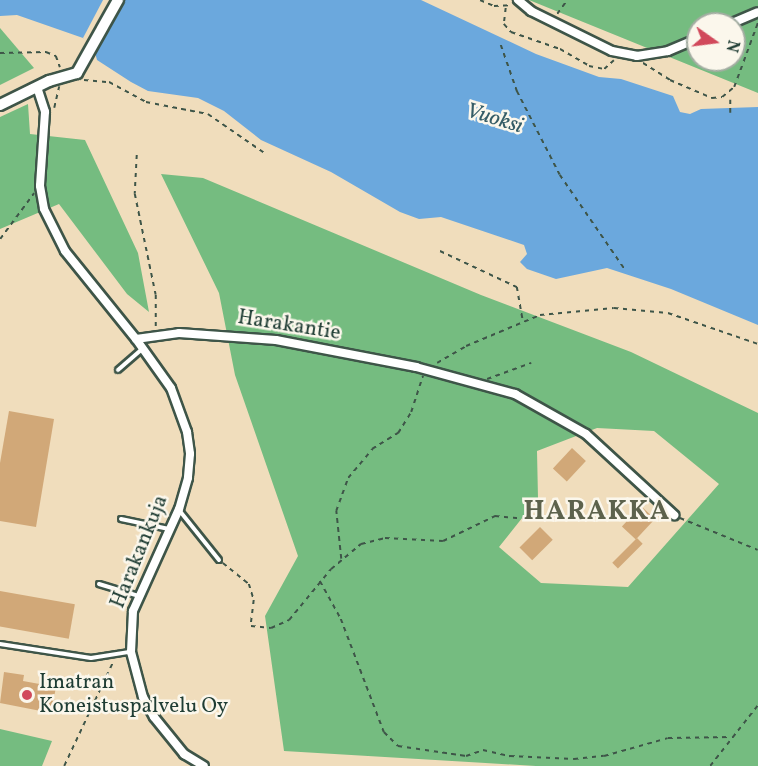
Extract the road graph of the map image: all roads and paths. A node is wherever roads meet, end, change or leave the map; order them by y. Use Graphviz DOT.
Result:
graph roads {
  1 [pos="118,0"];
  2 [pos="480,0"];
  3 [pos="567,0"];
  4 [pos="519,1"];
  5 [pos="506,8"];
  6 [pos="551,22"];
  7 [pos="758,22"];
  8 [pos="686,43"];
  9 [pos="501,45"];
  10 [pos="619,52"];
  11 [pos="0,53"];
  12 [pos="637,56"];
  13 [pos="60,74"];
  14 [pos="77,74"];
  15 [pos="38,87"];
  16 [pos="730,100"];
  17 [pos="0,105"];
  18 [pos="730,113"];
  19 [pos="51,114"];
  20 [pos="266,154"];
  21 [pos="137,155"];
  22 [pos="40,186"];
  23 [pos="0,239"];
  24 [pos="440,251"];
  25 [pos="624,268"];
  26 [pos="523,321"];
  27 [pos="155,336"];
  28 [pos="136,339"];
  29 [pos="758,344"];
  30 [pos="144,348"];
  31 [pos="531,363"];
  32 [pos="426,369"];
  33 [pos="118,370"];
  34 [pos="478,382"];
  35 [pos="179,509"];
  36 [pos="674,515"];
  37 [pos="121,519"];
  38 [pos="538,520"];
  39 [pos="170,529"];
  40 [pos="758,550"];
  41 [pos="341,559"];
  42 [pos="219,560"];
  43 [pos="320,581"];
  44 [pos="99,584"];
  45 [pos="140,596"];
  46 [pos="0,644"];
  47 [pos="131,652"];
  48 [pos="116,656"];
  49 [pos="758,705"];
  50 [pos="730,737"];
  51 [pos="64,766"];
  52 [pos="204,766"];
  53 [pos="710,766"];
  1 -- 14 [label="street"];
  2 -- 5 [label="path"];
  3 -- 6 [label="path"];
  4 -- 5 [label="path"];
  4 -- 6 [label="street"];
  5 -- 10 [label="path"];
  6 -- 10 [label="street"];
  7 -- 12 [label="path"];
  8 -- 12 [label="street"];
  9 -- 25 [label="path"];
  10 -- 12 [label="street"];
  11 -- 13 [label="path"];
  13 -- 14 [label="street"];
  13 -- 15 [label="street"];
  13 -- 19 [label="path"];
  14 -- 20 [label="path"];
  15 -- 17 [label="street"];
  15 -- 22 [label="street"];
  16 -- 18 [label="path"];
  21 -- 27 [label="path"];
  22 -- 23 [label="path"];
  22 -- 28 [label="street"];
  24 -- 26 [label="path"];
  26 -- 29 [label="path"];
  26 -- 32 [label="path"];
  27 -- 28 [label="street, Harakantie"];
  27 -- 32 [label="street, Harakantie"];
  28 -- 30 [label="street, Harakankuja"];
  30 -- 33 [label="lane"];
  30 -- 35 [label="street, Harakankuja"];
  31 -- 34 [label="path"];
  32 -- 34 [label="street, Harakantie"];
  32 -- 41 [label="path"];
  34 -- 36 [label="street, Harakantie"];
  35 -- 39 [label="street, Harakankuja"];
  35 -- 42 [label="lane"];
  36 -- 40 [label="path"];
  37 -- 39 [label="lane"];
  38 -- 41 [label="path"];
  39 -- 45 [label="street, Harakankuja"];
  41 -- 43 [label="path"];
  42 -- 43 [label="path"];
  43 -- 50 [label="path"];
  44 -- 45 [label="lane"];
  45 -- 47 [label="street, Harakankuja"];
  46 -- 48 [label="lane"];
  47 -- 48 [label="lane"];
  47 -- 52 [label="street, Harakankuja"];
  48 -- 51 [label="path"];
  49 -- 50 [label="path"];
  50 -- 53 [label="path"];
}
